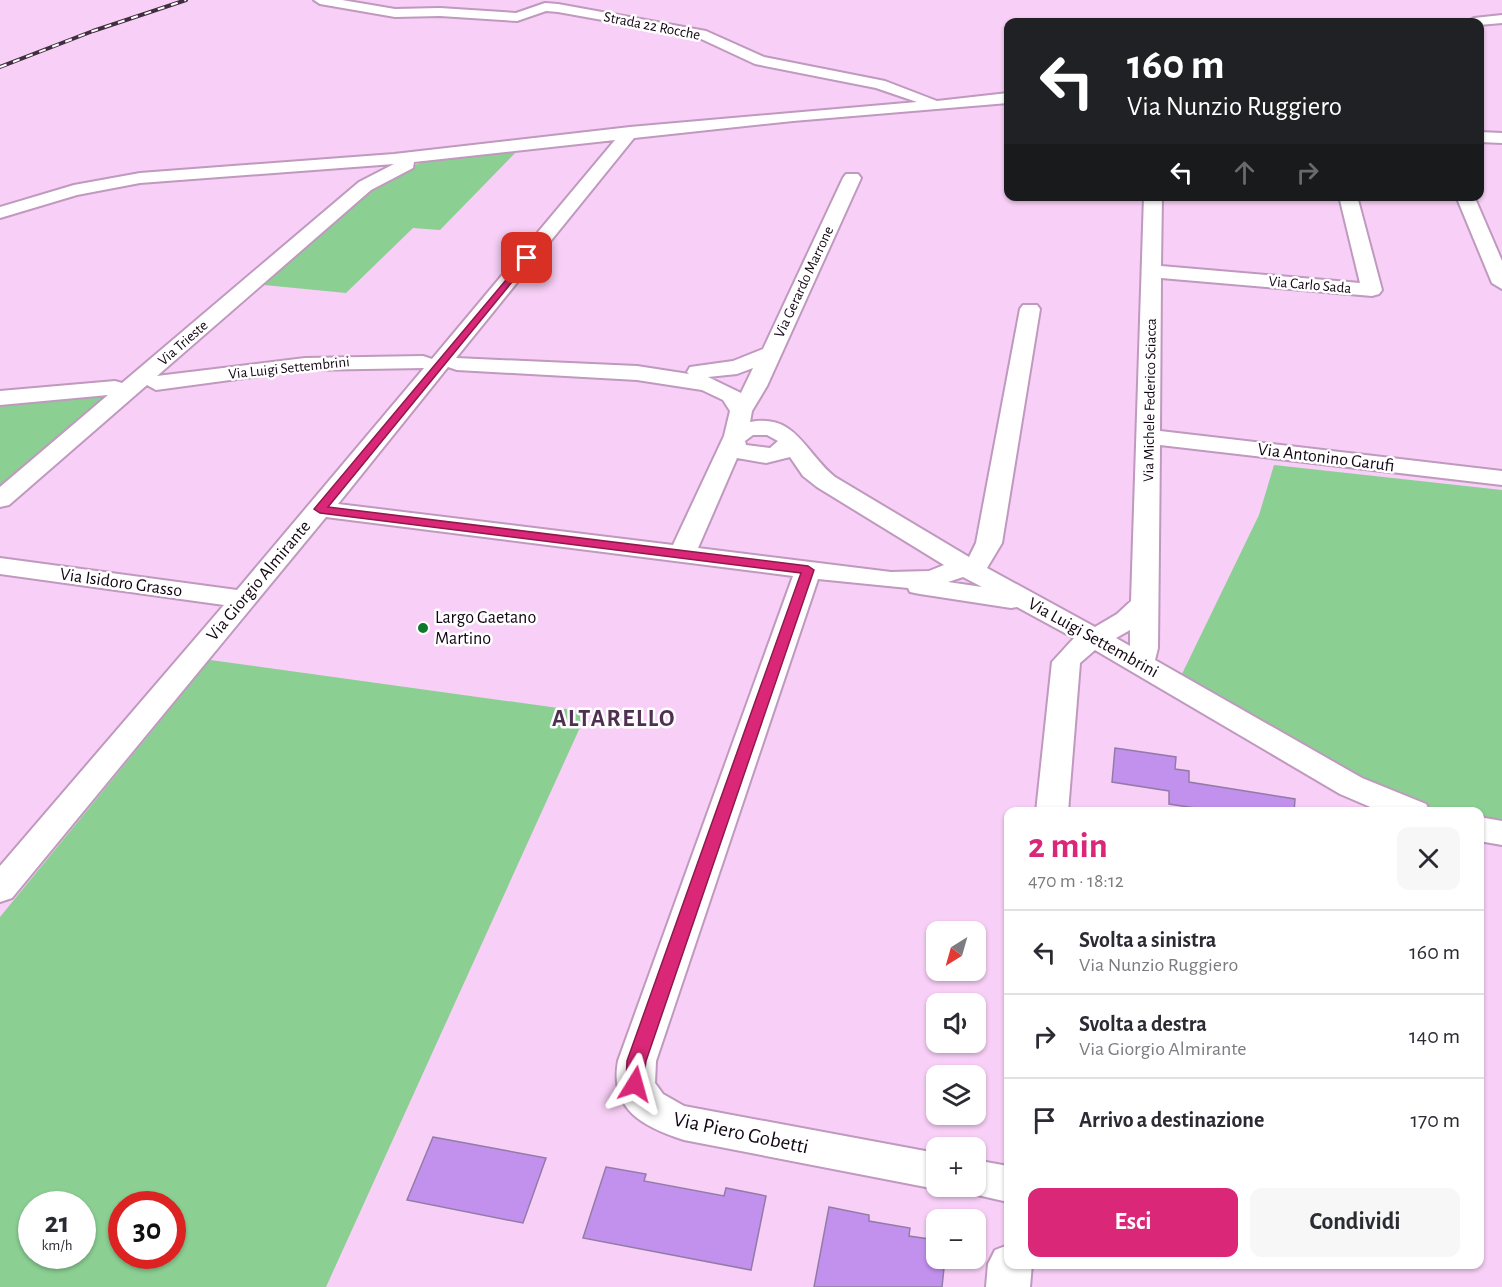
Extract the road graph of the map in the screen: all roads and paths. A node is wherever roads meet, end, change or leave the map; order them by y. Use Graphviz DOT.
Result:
graph roads {
  1 [pos="320,0"];
  2 [pos="1502,19"];
  3 [pos="1484,21"];
  4 [pos="1004,98"];
  5 [pos="958,104"];
  6 [pos="941,105"];
  7 [pos="1004,113"];
  8 [pos="630,132"];
  9 [pos="1484,137"];
  10 [pos="1502,138"];
  11 [pos="375,174"];
  12 [pos="852,178"];
  13 [pos="1153,201"];
  14 [pos="1349,201"];
  15 [pos="1467,201"];
  16 [pos="0,213"];
  17 [pos="1153,272"];
  18 [pos="1502,284"];
  19 [pos="1030,309"];
  20 [pos="771,353"];
  21 [pos="423,362"];
  22 [pos="457,364"];
  23 [pos="698,372"];
  24 [pos="637,373"];
  25 [pos="156,383"];
  26 [pos="756,386"];
  27 [pos="115,388"];
  28 [pos="0,398"];
  29 [pos="741,411"];
  30 [pos="1149,437"];
  31 [pos="734,438"];
  32 [pos="788,439"];
  33 [pos="1502,478"];
  34 [pos="0,500"];
  35 [pos="320,509"];
  36 [pos="682,554"];
  37 [pos="0,566"];
  38 [pos="967,568"];
  39 [pos="808,570"];
  40 [pos="891,580"];
  41 [pos="243,599"];
  42 [pos="1029,603"];
  43 [pos="1145,603"];
  44 [pos="1094,638"];
  45 [pos="1140,663"];
  46 [pos="1052,807"];
  47 [pos="1402,807"];
  48 [pos="1484,830"];
  49 [pos="1502,833"];
  50 [pos="0,889"];
  51 [pos="926,1169"];
  52 [pos="986,1180"];
  53 [pos="1004,1183"];
  54 [pos="1010,1269"];
  55 [pos="1008,1287"];
  1 -- 6 [label="street, Strada 22 Rocche"];
  2 -- 3 [label="street"];
  4 -- 5 [label="street"];
  5 -- 6 [label="street, Via Trieste"];
  5 -- 7 [label="street"];
  6 -- 8 [label="street, Via Trieste"];
  8 -- 11 [label="street, Via Trieste"];
  8 -- 35 [label="street, Via Giorgio Almirante"];
  9 -- 10 [label="street"];
  11 -- 16 [label="street"];
  11 -- 34 [label="street, Via Trieste"];
  12 -- 20 [label="street, Via Gerardo Marrone"];
  13 -- 17 [label="street, Via Michele Federico Sciacca"];
  14 -- 17 [label="street, Via Carlo Sada"];
  15 -- 18 [label="street"];
  17 -- 30 [label="street, Via Michele Federico Sciacca"];
  19 -- 38 [label="street"];
  20 -- 23 [label="street"];
  20 -- 26 [label="street, Via Gerardo Marrone"];
  21 -- 25 [label="street, Via Luigi Settembrini"];
  22 -- 24 [label="street"];
  23 -- 24 [label="street"];
  23 -- 26 [label="street"];
  24 -- 29 [label="street"];
  26 -- 29 [label="street, Via Gerardo Marrone"];
  26 -- 32 [label="street, Via Luigi Settembrini"];
  27 -- 28 [label="street"];
  29 -- 31 [label="street, Via Gerardo Marrone"];
  30 -- 33 [label="street, Via Antonino Garufi"];
  30 -- 43 [label="street, Via Michele Federico Sciacca"];
  31 -- 32 [label="street"];
  31 -- 36 [label="street, Via Gerardo Marrone"];
  32 -- 38 [label="street, Via Luigi Settembrini"];
  35 -- 36 [label="street"];
  35 -- 41 [label="street, Via Giorgio Almirante"];
  36 -- 39 [label="street"];
  37 -- 41 [label="street, Via Isidoro Grasso"];
  38 -- 40 [label="street"];
  38 -- 42 [label="street, Via Luigi Settembrini"];
  39 -- 40 [label="street"];
  39 -- 51 [label="street, Via Piero Gobetti"];
  40 -- 42 [label="street"];
  41 -- 50 [label="street, Via Giorgio Almirante"];
  42 -- 44 [label="street, Via Luigi Settembrini"];
  43 -- 44 [label="street"];
  43 -- 45 [label="street, Via Michele Federico Sciacca"];
  44 -- 45 [label="street, Via Luigi Settembrini"];
  44 -- 46 [label="street"];
  45 -- 47 [label="street, Via Luigi Settembrini"];
  48 -- 49 [label="street"];
  52 -- 53 [label="street"];
  54 -- 55 [label="street"];
}
